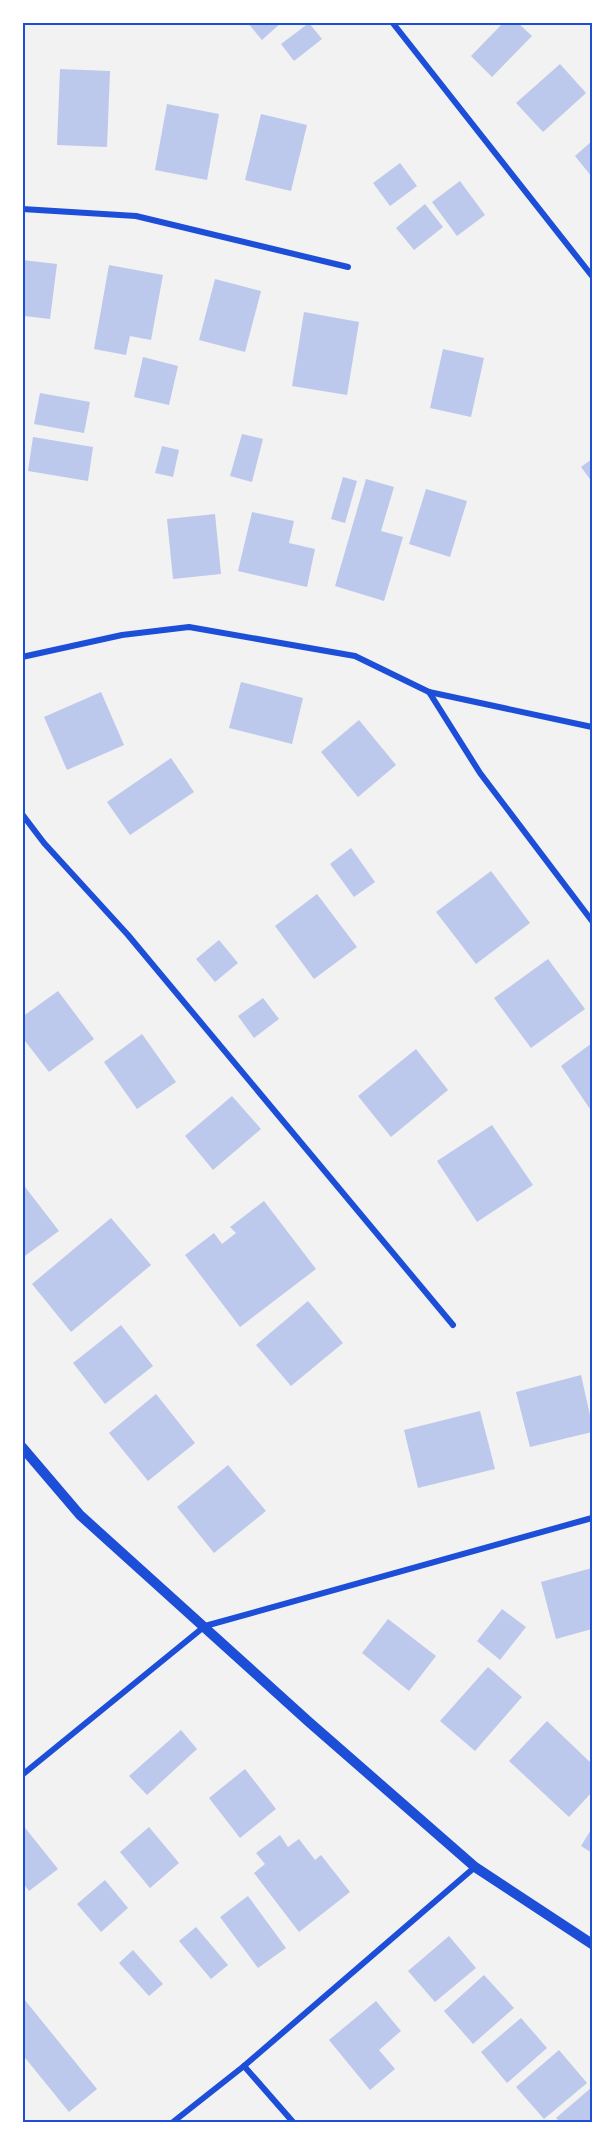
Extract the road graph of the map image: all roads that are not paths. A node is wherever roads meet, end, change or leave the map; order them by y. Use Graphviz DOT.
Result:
graph roads {
  1 [pos="392,22"];
  2 [pos="22,209"];
  3 [pos="348,267"];
  4 [pos="592,276"];
  5 [pos="22,657"];
  6 [pos="429,692"];
  7 [pos="592,727"];
  8 [pos="22,814"];
  9 [pos="592,921"];
  10 [pos="453,1325"];
  11 [pos="22,1447"];
  12 [pos="592,1518"];
  13 [pos="205,1626"];
  14 [pos="22,1775"];
  15 [pos="475,1867"];
  16 [pos="592,1944"];
  17 [pos="244,2066"];
  18 [pos="173,2122"];
  19 [pos="293,2122"];
  1 -- 4 [label="street"];
  2 -- 3 [label="street"];
  5 -- 6 [label="street"];
  6 -- 7 [label="street"];
  6 -- 9 [label="street"];
  8 -- 10 [label="street"];
  11 -- 13 [label="street"];
  12 -- 13 [label="street"];
  13 -- 14 [label="street"];
  13 -- 15 [label="street"];
  15 -- 16 [label="street"];
  15 -- 17 [label="street"];
  17 -- 18 [label="street"];
  17 -- 19 [label="street"];
}
